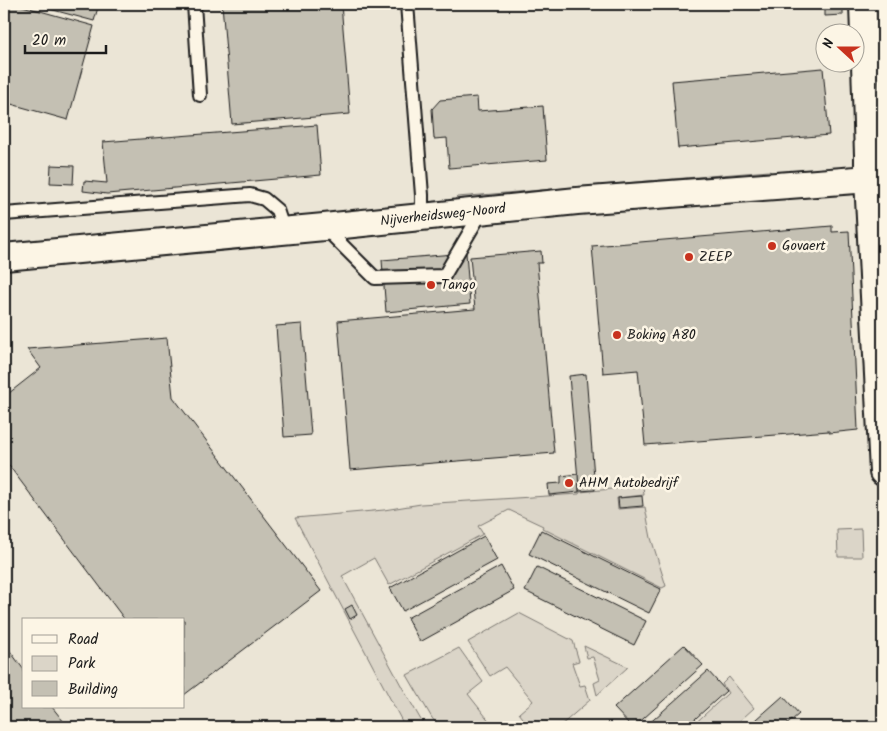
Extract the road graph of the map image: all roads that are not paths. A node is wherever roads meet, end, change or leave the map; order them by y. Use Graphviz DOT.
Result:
graph roads {
  1 [pos="194,4"];
  2 [pos="407,4"];
  3 [pos="863,4"];
  4 [pos="200,95"];
  5 [pos="874,188"];
  6 [pos="482,211"];
  7 [pos="4,214"];
  8 [pos="422,217"];
  9 [pos="324,227"];
  10 [pos="284,231"];
  11 [pos="4,257"];
  12 [pos="883,472"];
  1 -- 4 [label="lane"];
  2 -- 8 [label="lane"];
  3 -- 5 [label="street"];
  5 -- 6 [label="street, Nijverheidsweg-Noord"];
  5 -- 12 [label="street"];
  6 -- 8 [label="street, Nijverheidsweg-Noord"];
  6 -- 9 [label="lane"];
  7 -- 10 [label="lane"];
  8 -- 9 [label="street, Nijverheidsweg-Noord"];
  9 -- 10 [label="street, Nijverheidsweg-Noord"];
  10 -- 11 [label="street, Nijverheidsweg-Noord"];
}
